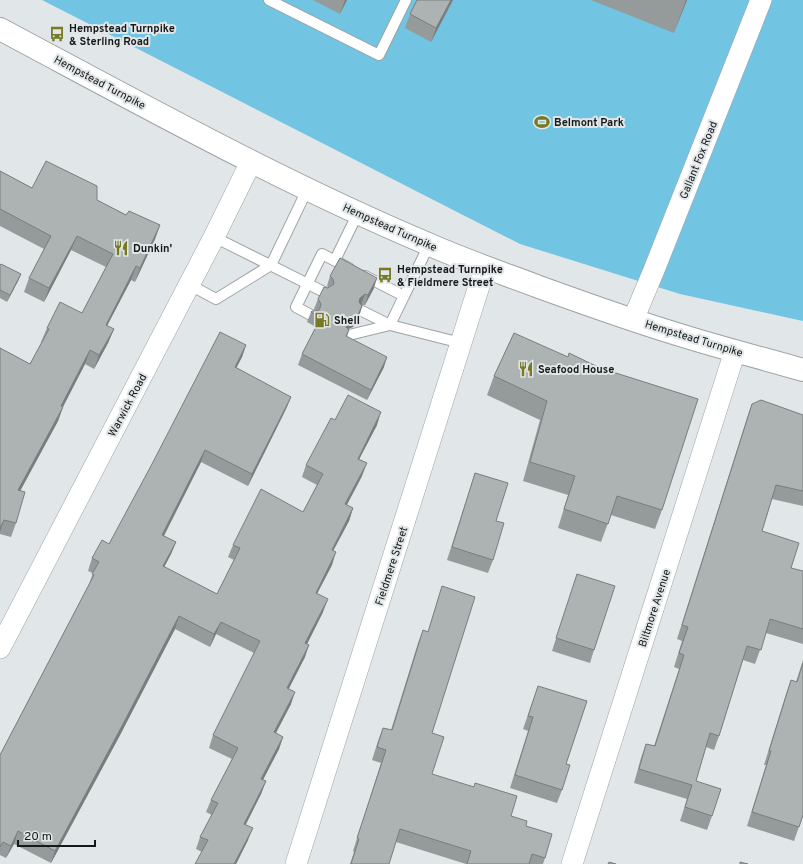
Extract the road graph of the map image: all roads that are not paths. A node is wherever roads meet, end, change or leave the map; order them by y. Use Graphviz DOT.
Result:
graph roads {
  1 [pos="269,0"];
  2 [pos="406,0"];
  3 [pos="761,0"];
  4 [pos="0,28"];
  5 [pos="251,162"];
  6 [pos="308,190"];
  7 [pos="358,213"];
  8 [pos="214,237"];
  9 [pos="429,245"];
  10 [pos="335,260"];
  11 [pos="271,265"];
  12 [pos="485,267"];
  13 [pos="308,283"];
  14 [pos="190,285"];
  15 [pos="324,292"];
  16 [pos="404,296"];
  17 [pos="362,311"];
  18 [pos="311,315"];
  19 [pos="633,320"];
  20 [pos="390,325"];
  21 [pos="349,335"];
  22 [pos="461,342"];
  23 [pos="735,351"];
  24 [pos="803,370"];
  25 [pos="0,648"];
  26 [pos="296,864"];
  27 [pos="572,864"];
  1 -- 2 [label="lane"];
  3 -- 19 [label="street, Gallant Fox Road"];
  4 -- 5 [label="main road, Hempstead Turnpike"];
  5 -- 6 [label="main road, Hempstead Turnpike"];
  5 -- 8 [label="street, Warwick Road"];
  6 -- 7 [label="main road, Hempstead Turnpike"];
  6 -- 11 [label="lane"];
  7 -- 9 [label="main road, Hempstead Turnpike"];
  7 -- 10 [label="lane"];
  8 -- 11 [label="lane"];
  8 -- 14 [label="street, Warwick Road"];
  9 -- 12 [label="main road, Hempstead Turnpike"];
  9 -- 16 [label="lane"];
  10 -- 13 [label="lane"];
  10 -- 16 [label="lane"];
  11 -- 13 [label="lane"];
  11 -- 14 [label="lane"];
  12 -- 19 [label="main road, Hempstead Turnpike"];
  12 -- 22 [label="street, Fieldmere Street"];
  13 -- 15 [label="lane"];
  13 -- 18 [label="lane"];
  14 -- 25 [label="street, Warwick Road"];
  16 -- 20 [label="lane"];
  17 -- 20 [label="lane"];
  19 -- 23 [label="main road, Hempstead Turnpike"];
  20 -- 21 [label="lane"];
  20 -- 22 [label="lane"];
  22 -- 26 [label="street, Fieldmere Street"];
  23 -- 24 [label="main road, Hempstead Turnpike"];
  23 -- 27 [label="street, Biltmore Avenue"];
}
